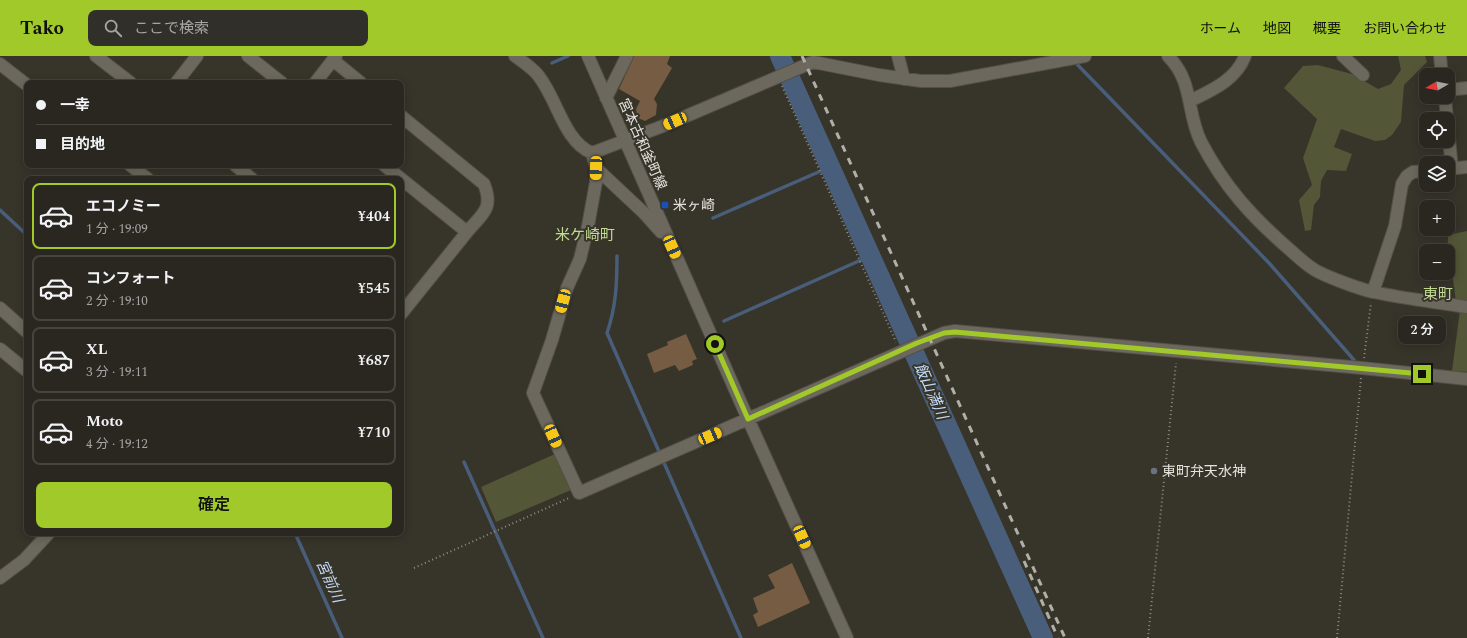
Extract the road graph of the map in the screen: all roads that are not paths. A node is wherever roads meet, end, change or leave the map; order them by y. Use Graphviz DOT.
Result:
graph roads {
  1 [pos="96,56"];
  2 [pos="197,56"];
  3 [pos="248,56"];
  4 [pos="515,56"];
  5 [pos="588,56"];
  6 [pos="628,56"];
  7 [pos="898,56"];
  8 [pos="1085,56"];
  9 [pos="1168,56"];
  10 [pos="1245,56"];
  11 [pos="1343,56"];
  12 [pos="1440,56"];
  13 [pos="335,58"];
  14 [pos="0,64"];
  15 [pos="1441,68"];
  16 [pos="1363,75"];
  17 [pos="904,79"];
  18 [pos="127,80"];
  19 [pos="178,80"];
  20 [pos="278,80"];
  21 [pos="317,80"];
  22 [pos="358,80"];
  23 [pos="24,83"];
  24 [pos="1467,88"];
  25 [pos="1455,89"];
  26 [pos="606,98"];
  27 [pos="1190,101"];
  28 [pos="404,118"];
  29 [pos="626,141"];
  30 [pos="592,153"];
  31 [pos="1467,167"];
  32 [pos="134,168"];
  33 [pos="388,168"];
  34 [pos="1455,168"];
  35 [pos="600,172"];
  36 [pos="1419,172"];
  37 [pos="144,176"];
  38 [pos="398,176"];
  39 [pos="404,181"];
  40 [pos="467,232"];
  41 [pos="672,247"];
  42 [pos="1373,292"];
  43 [pos="404,305"];
  44 [pos="1467,307"];
  45 [pos="0,308"];
  46 [pos="24,329"];
  47 [pos="0,349"];
  48 [pos="24,369"];
  49 [pos="1467,379"];
  50 [pos="748,419"];
  51 [pos="45,536"];
  52 [pos="0,578"];
  53 [pos="847,638"];
  1 -- 18 [label="street"];
  2 -- 19 [label="street"];
  3 -- 20 [label="street"];
  4 -- 30 [label="street"];
  5 -- 26 [label="street, 宮本古和釜町線"];
  6 -- 26 [label="street"];
  7 -- 17 [label="street"];
  8 -- 17 [label="street"];
  9 -- 27 [label="street"];
  10 -- 27 [label="street"];
  11 -- 16 [label="street"];
  12 -- 15 [label="street"];
  13 -- 21 [label="street"];
  13 -- 22 [label="street"];
  14 -- 23 [label="street"];
  17 -- 29 [label="street"];
  24 -- 25 [label="street"];
  26 -- 29 [label="street, 宮本古和釜町線"];
  27 -- 42 [label="street"];
  28 -- 40 [label="street"];
  29 -- 30 [label="street"];
  29 -- 41 [label="street, 宮本古和釜町線"];
  30 -- 35 [label="street"];
  31 -- 34 [label="street"];
  32 -- 37 [label="street"];
  33 -- 38 [label="street"];
  35 -- 41 [label="street"];
  35 -- 50 [label="street"];
  36 -- 42 [label="street"];
  39 -- 40 [label="street"];
  40 -- 43 [label="street"];
  41 -- 50 [label="street, 宮本古和釜町線"];
  42 -- 44 [label="street"];
  45 -- 46 [label="street"];
  47 -- 48 [label="street"];
  49 -- 50 [label="street"];
  50 -- 53 [label="street, 宮本古和釜町線"];
  51 -- 52 [label="street"];
}
